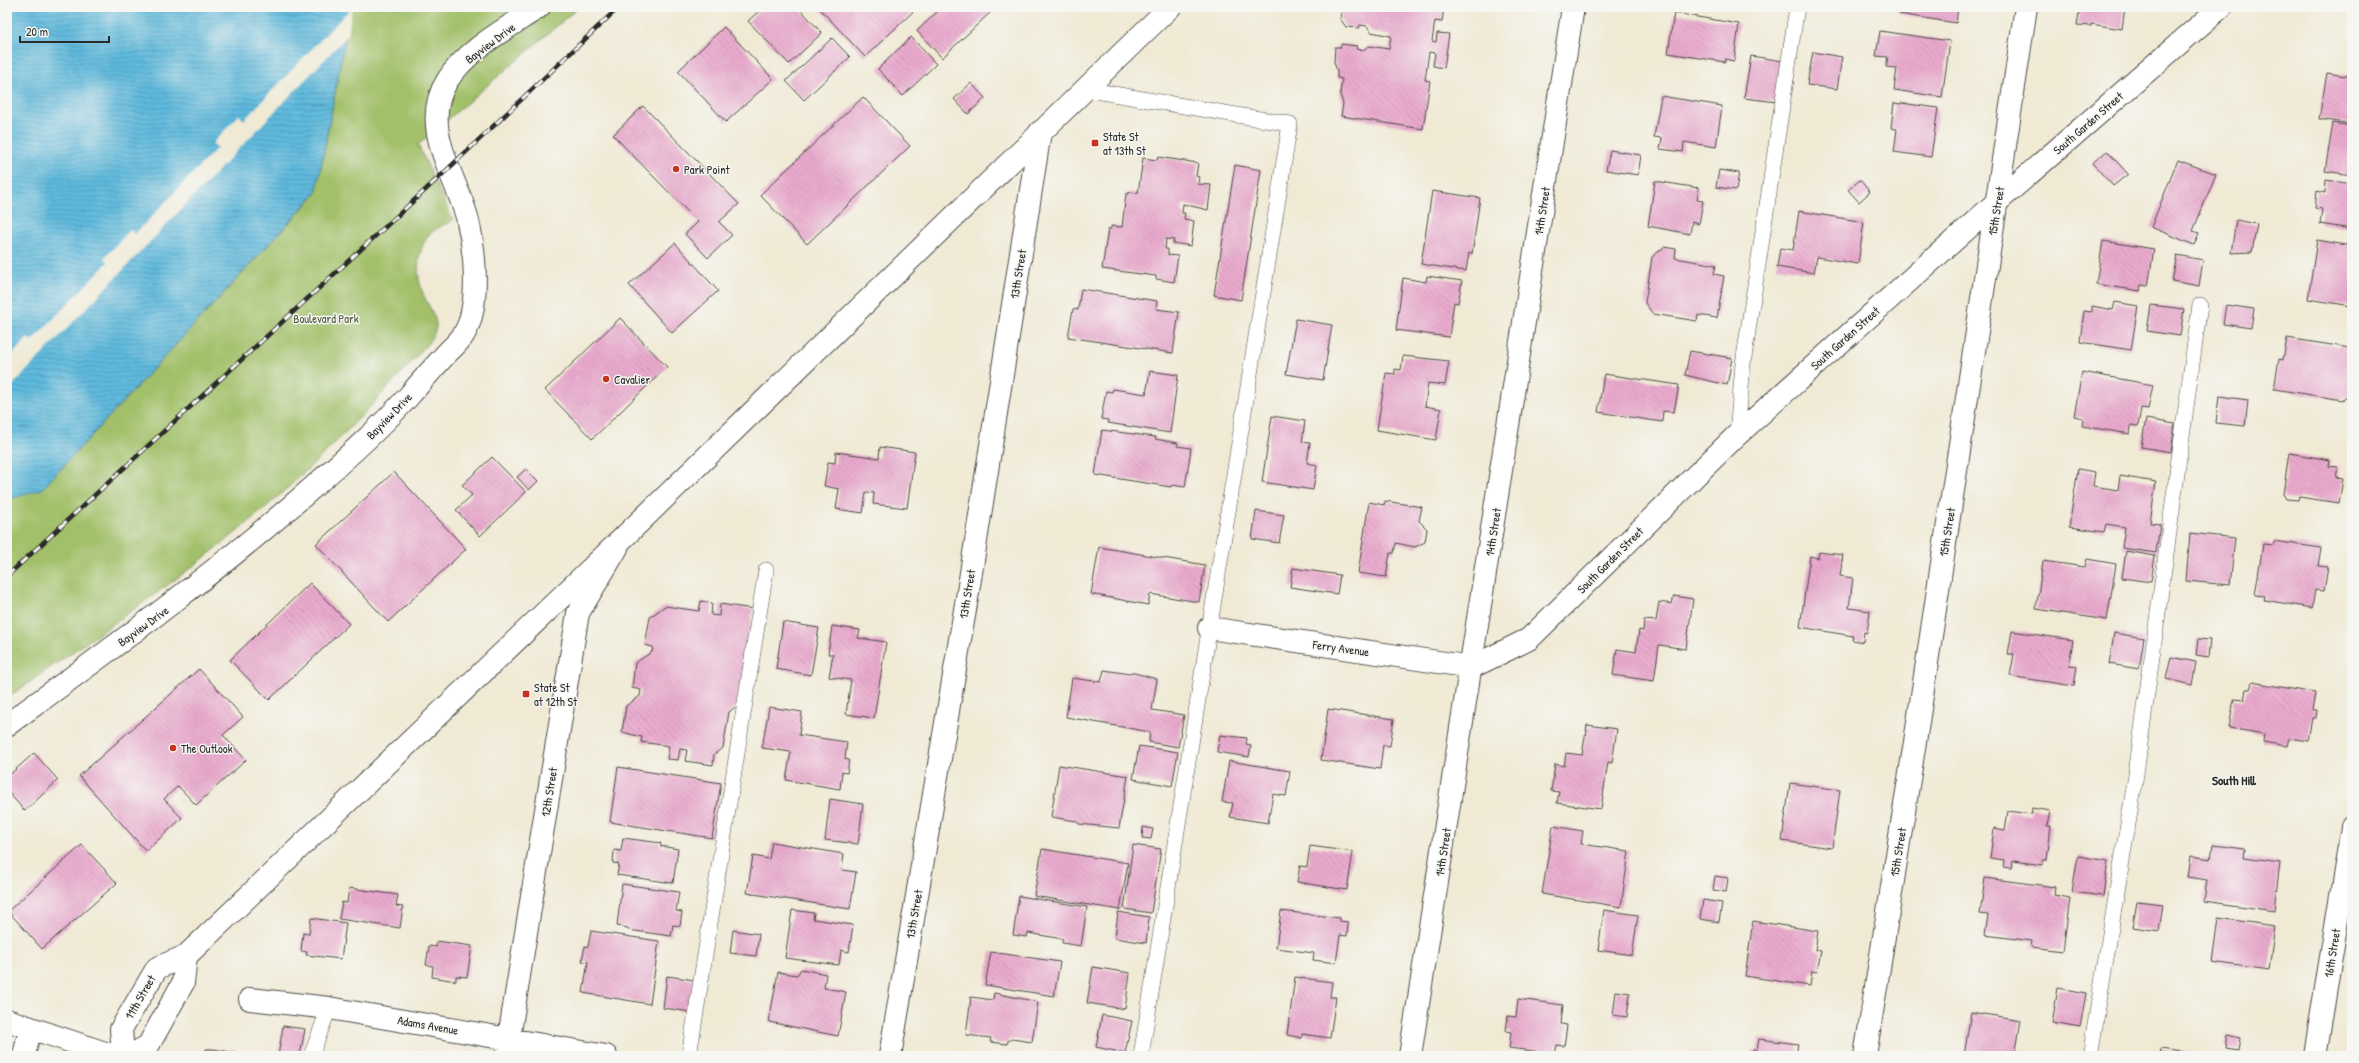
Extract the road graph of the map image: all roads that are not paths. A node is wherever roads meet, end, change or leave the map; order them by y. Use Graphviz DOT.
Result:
graph roads {
  1 [pos="539,7"];
  2 [pos="1170,7"];
  3 [pos="1573,7"];
  4 [pos="1796,7"];
  5 [pos="2026,7"];
  6 [pos="2222,7"];
  7 [pos="1084,89"];
  8 [pos="1040,132"];
  9 [pos="1998,201"];
  10 [pos="2200,305"];
  11 [pos="1737,435"];
  12 [pos="623,538"];
  13 [pos="766,570"];
  14 [pos="1209,628"];
  15 [pos="1472,667"];
  16 [pos="7,725"];
  17 [pos="2352,827"];
  18 [pos="186,956"];
  19 [pos="250,999"];
  20 [pos="329,1008"];
  21 [pos="7,1020"];
  22 [pos="30,1028"];
  23 [pos="507,1048"];
  24 [pos="24,1056"];
  25 [pos="114,1056"];
  26 [pos="123,1056"];
  27 [pos="129,1056"];
  28 [pos="311,1056"];
  29 [pos="606,1056"];
  30 [pos="689,1056"];
  31 [pos="890,1056"];
  32 [pos="1141,1056"];
  33 [pos="1410,1056"];
  34 [pos="1865,1056"];
  35 [pos="2090,1056"];
  36 [pos="2316,1056"];
  1 -- 16 [label="street, Bayview Drive"];
  2 -- 7 [label="street"];
  3 -- 15 [label="street, 14th Street"];
  4 -- 11 [label="lane"];
  5 -- 9 [label="street, 15th Street"];
  6 -- 9 [label="street, South Garden Street"];
  7 -- 8 [label="street"];
  7 -- 14 [label="lane"];
  8 -- 12 [label="street"];
  8 -- 31 [label="street, 13th Street"];
  9 -- 11 [label="street, South Garden Street"];
  9 -- 34 [label="street, 15th Street"];
  10 -- 35 [label="lane"];
  11 -- 15 [label="street, South Garden Street"];
  12 -- 18 [label="street"];
  12 -- 23 [label="street, 12th Street"];
  13 -- 30 [label="lane"];
  14 -- 15 [label="street, Ferry Avenue"];
  14 -- 32 [label="lane"];
  15 -- 33 [label="street, 14th Street"];
  17 -- 36 [label="street, 16th Street"];
  18 -- 26 [label="street, 11th Street"];
  18 -- 27 [label="street"];
  19 -- 20 [label="street, Adams Avenue"];
  20 -- 23 [label="street, Adams Avenue"];
  20 -- 28 [label="lane"];
  21 -- 22 [label="street"];
  22 -- 24 [label="street"];
  22 -- 25 [label="street"];
  23 -- 29 [label="street, Adams Avenue"];
}
